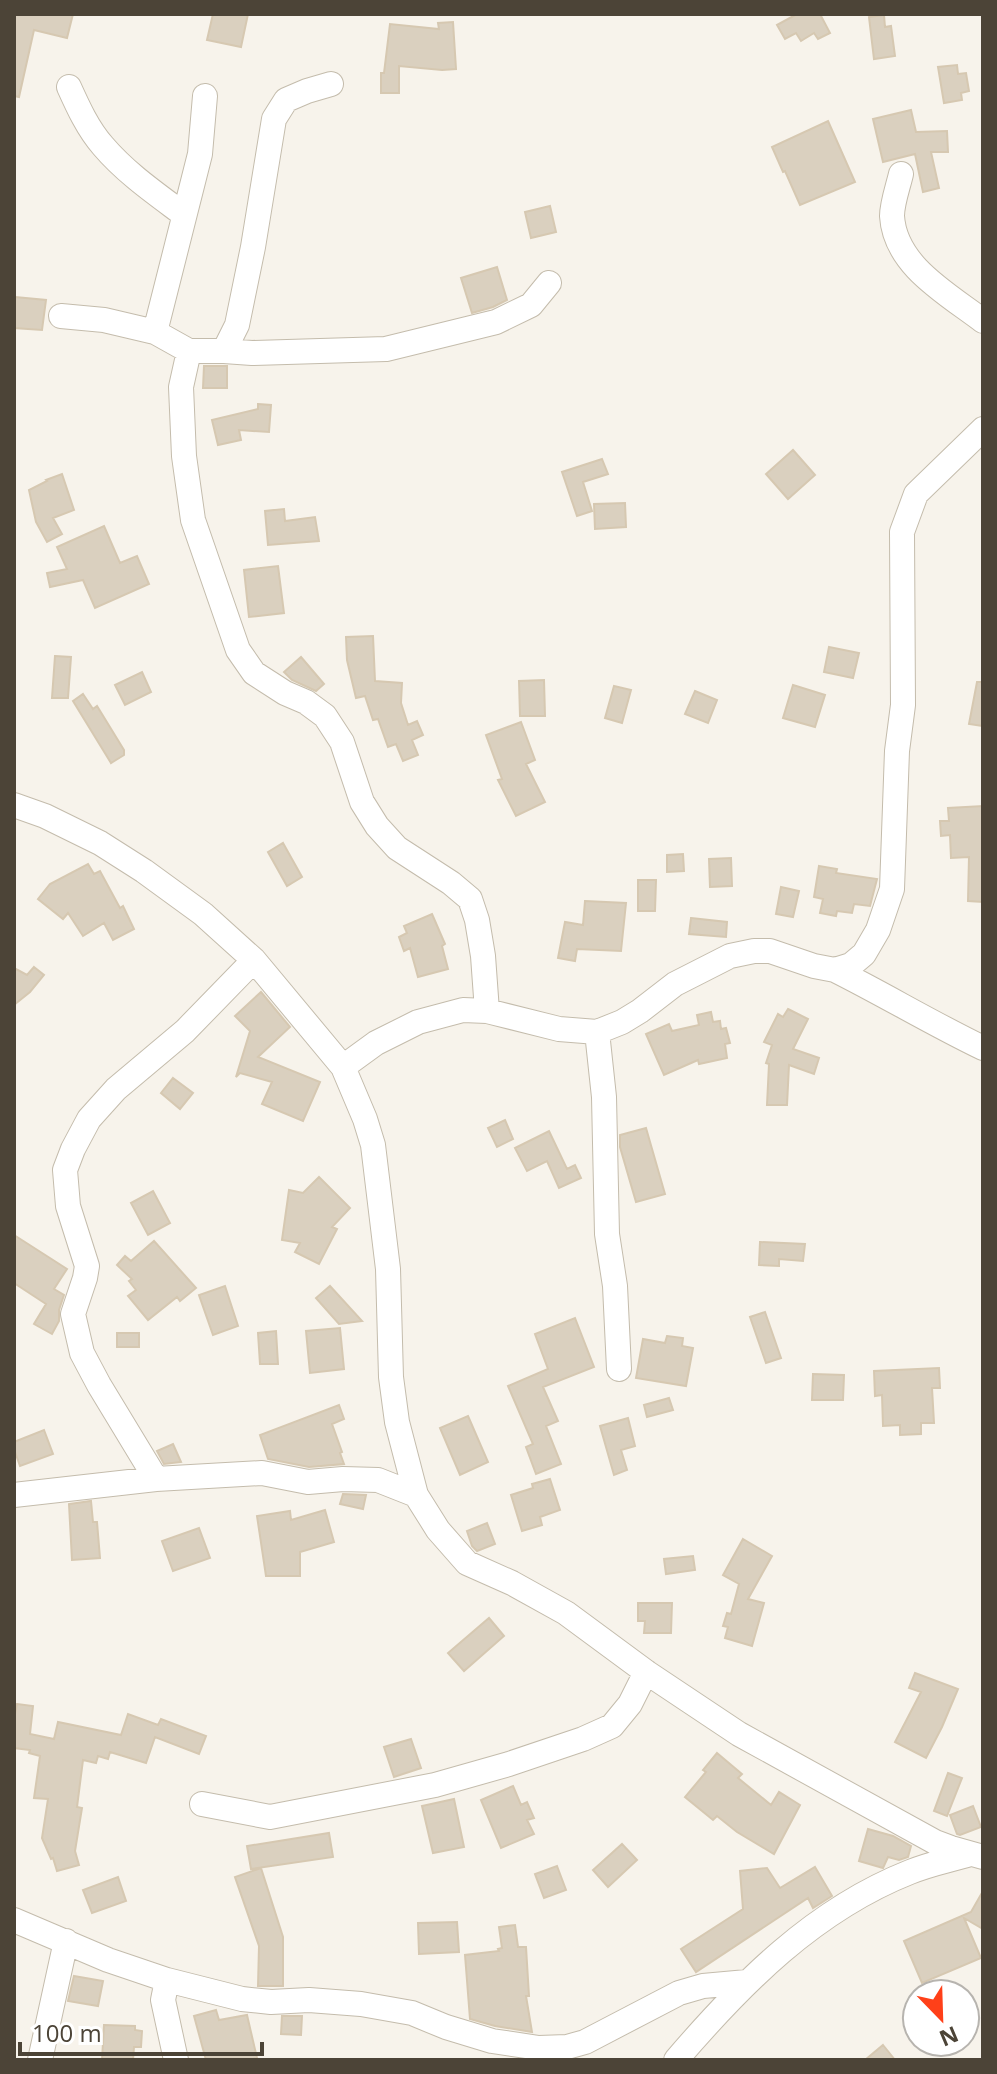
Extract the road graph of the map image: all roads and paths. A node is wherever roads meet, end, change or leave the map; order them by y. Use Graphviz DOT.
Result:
graph roads {
  1 [pos="331,84"];
  2 [pos="69,87"];
  3 [pos="205,96"];
  4 [pos="901,174"];
  5 [pos="183,214"];
  6 [pos="549,283"];
  7 [pos="61,316"];
  8 [pos="983,321"];
  9 [pos="155,332"];
  10 [pos="189,351"];
  11 [pos="224,351"];
  12 [pos="983,429"];
  13 [pos="14,805"];
  14 [pos="254,960"];
  15 [pos="835,970"];
  16 [pos="487,1011"];
  17 [pos="597,1032"];
  18 [pos="983,1048"];
  19 [pos="343,1067"];
  20 [pos="619,1369"];
  21 [pos="156,1479"];
  22 [pos="14,1495"];
  23 [pos="416,1495"];
  24 [pos="646,1672"];
  25 [pos="202,1804"];
  26 [pos="979,1853"];
  27 [pos="14,1920"];
  28 [pos="66,1941"];
  29 [pos="167,1980"];
  30 [pos="747,1982"];
  31 [pos="40,2060"];
  32 [pos="176,2060"];
  33 [pos="676,2060"];
  1 -- 11 [label="street"];
  2 -- 5 [label="street"];
  3 -- 5 [label="street"];
  4 -- 8 [label="street"];
  5 -- 9 [label="street"];
  6 -- 11 [label="street"];
  7 -- 9 [label="street"];
  9 -- 10 [label="street"];
  10 -- 11 [label="street"];
  10 -- 16 [label="street"];
  12 -- 15 [label="street"];
  13 -- 14 [label="street"];
  14 -- 19 [label="street"];
  14 -- 21 [label="street"];
  15 -- 17 [label="street"];
  15 -- 18 [label="street"];
  16 -- 17 [label="street"];
  16 -- 19 [label="street"];
  17 -- 20 [label="street"];
  19 -- 23 [label="street"];
  21 -- 22 [label="street"];
  21 -- 23 [label="street"];
  23 -- 24 [label="street"];
  24 -- 25 [label="street"];
  24 -- 26 [label="street"];
  26 -- 30 [label="street"];
  27 -- 28 [label="street"];
  28 -- 29 [label="street"];
  28 -- 31 [label="street"];
  29 -- 30 [label="street"];
  29 -- 32 [label="street"];
  30 -- 33 [label="street"];
}
